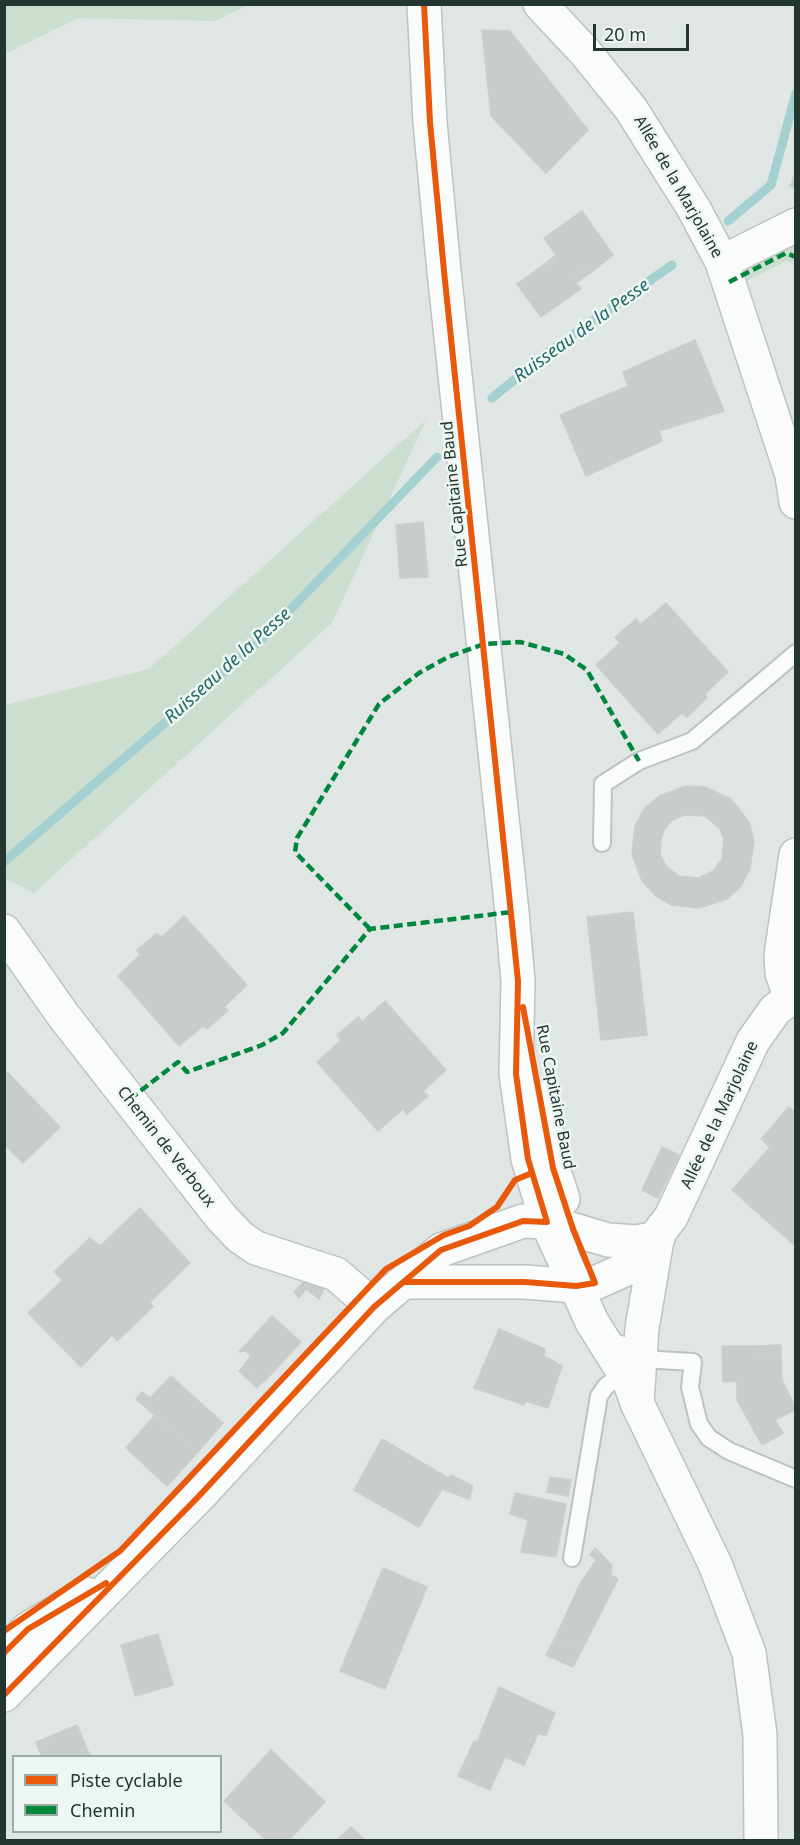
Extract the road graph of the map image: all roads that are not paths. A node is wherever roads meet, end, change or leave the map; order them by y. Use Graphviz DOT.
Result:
graph roads {
  1 [pos="424,4"];
  2 [pos="540,4"];
  3 [pos="795,225"];
  4 [pos="726,272"];
  5 [pos="794,484"];
  6 [pos="795,653"];
  7 [pos="602,843"];
  8 [pos="795,855"];
  9 [pos="4,931"];
  10 [pos="793,995"];
  11 [pos="560,1225"];
  12 [pos="658,1238"];
  13 [pos="405,1282"];
  14 [pos="585,1284"];
  15 [pos="374,1307"];
  16 [pos="632,1366"];
  17 [pos="795,1479"];
  18 [pos="572,1558"];
  19 [pos="121,1574"];
  20 [pos="4,1653"];
  21 [pos="4,1695"];
  22 [pos="761,1840"];
  1 -- 11 [label="street, Rue Capitaine Baud"];
  2 -- 4 [label="street, Allée de la Marjolaine"];
  3 -- 4 [label="street"];
  4 -- 5 [label="street, Allée de la Marjolaine"];
  6 -- 7 [label="lane"];
  8 -- 10 [label="street, Allée de la Marjolaine"];
  9 -- 15 [label="street, Chemin de Verboux"];
  10 -- 12 [label="street, Allée de la Marjolaine"];
  11 -- 12 [label="street"];
  11 -- 13 [label="street"];
  11 -- 14 [label="street, Rue Capitaine Baud"];
  12 -- 14 [label="street, Allée de la Marjolaine"];
  12 -- 16 [label="street, Allée de la Marjolaine"];
  13 -- 14 [label="street"];
  13 -- 15 [label="street"];
  14 -- 16 [label="street, Rue Capitaine Baud"];
  15 -- 19 [label="street"];
  16 -- 17 [label="lane"];
  16 -- 18 [label="lane"];
  16 -- 22 [label="street, Rue Capitaine Baud"];
  19 -- 20 [label="street"];
  19 -- 21 [label="street"];
}
